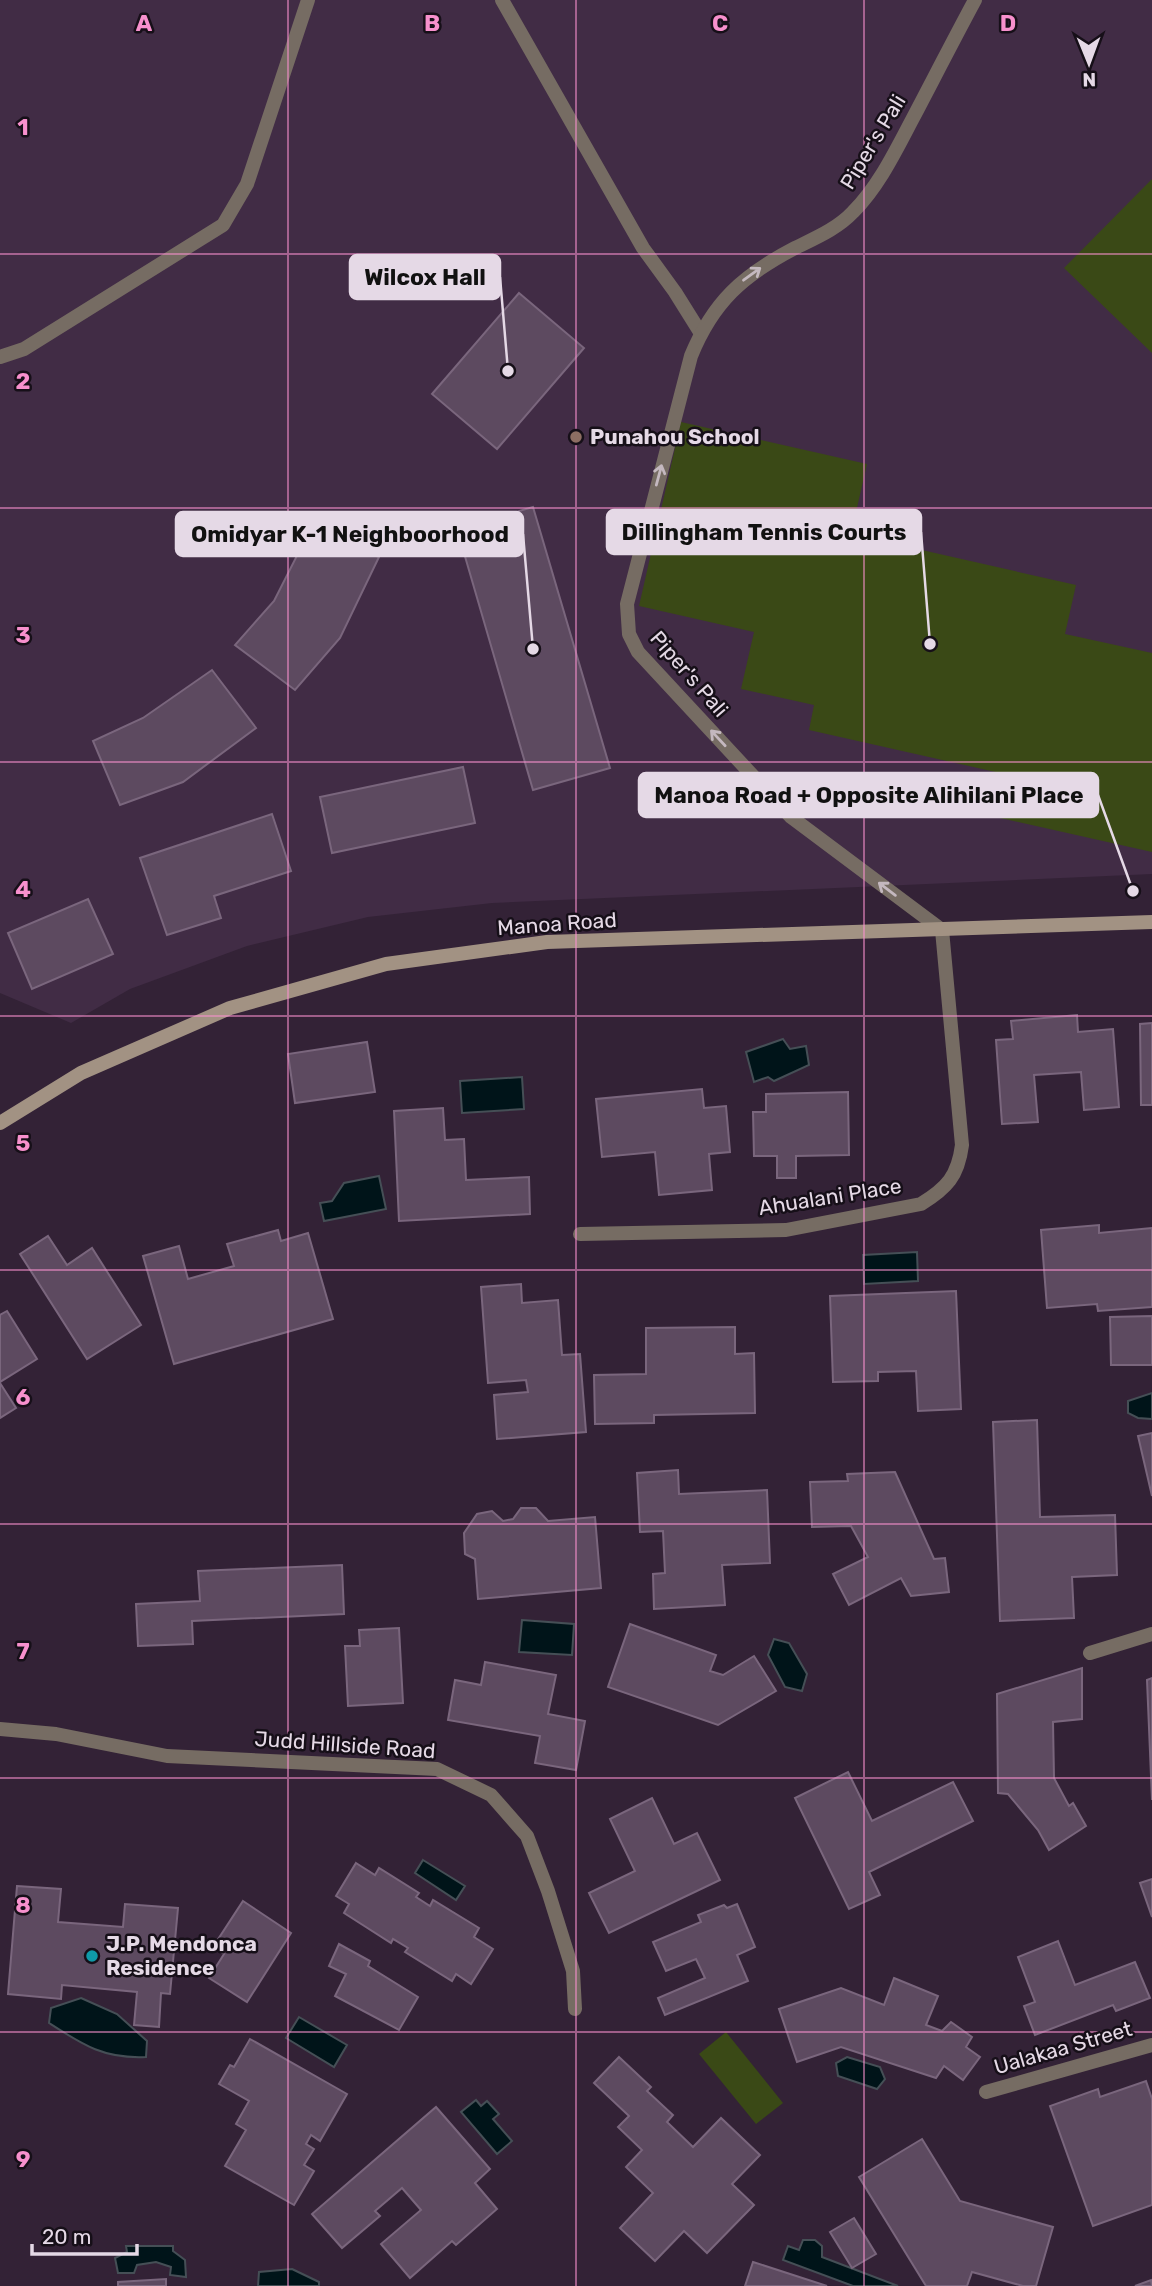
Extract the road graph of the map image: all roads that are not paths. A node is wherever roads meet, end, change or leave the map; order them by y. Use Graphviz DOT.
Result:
graph roads {
  1 [pos="308,0"];
  2 [pos="502,0"];
  3 [pos="975,0"];
  4 [pos="700,332"];
  5 [pos="0,357"];
  6 [pos="1152,922"];
  7 [pos="942,930"];
  8 [pos="0,1124"];
  9 [pos="580,1234"];
  10 [pos="1152,1634"];
  11 [pos="1090,1653"];
  12 [pos="0,1729"];
  13 [pos="575,2009"];
  14 [pos="1152,2045"];
  15 [pos="986,2092"];
  1 -- 5 [label="street"];
  2 -- 4 [label="street"];
  4 -- 3 [label="street, Piper's Pali, one-way"];
  7 -- 4 [label="street, Piper's Pali, one-way"];
  6 -- 7 [label="main road, Manoa Road"];
  7 -- 8 [label="main road, Manoa Road"];
  7 -- 9 [label="street, Ahualani Place"];
  10 -- 11 [label="street"];
  12 -- 13 [label="street, Judd Hillside Road"];
  14 -- 15 [label="street, Ualakaa Street"];
}
